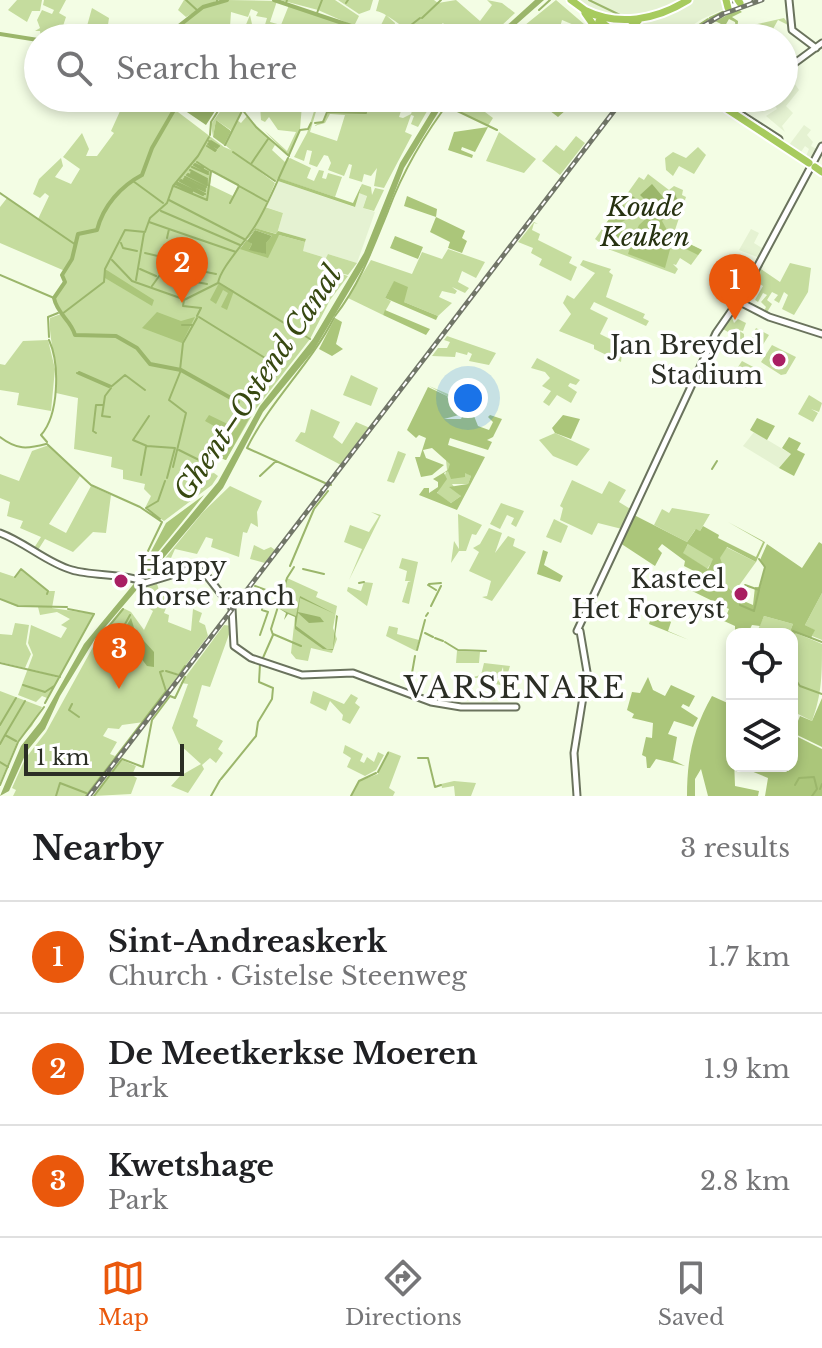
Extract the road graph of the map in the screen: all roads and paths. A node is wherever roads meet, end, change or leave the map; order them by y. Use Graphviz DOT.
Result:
graph roads {
  1 [pos="569,0"];
  2 [pos="689,0"];
  3 [pos="749,0"];
  4 [pos="789,0"];
  5 [pos="733,3"];
  6 [pos="584,12"];
  7 [pos="604,18"];
  8 [pos="643,18"];
  9 [pos="593,24"];
  10 [pos="602,24"];
  11 [pos="630,24"];
  12 [pos="791,24"];
  13 [pos="798,35"];
  14 [pos="822,43"];
  15 [pos="816,48"];
  16 [pos="798,61"];
  17 [pos="735,112"];
  18 [pos="735,112"];
  19 [pos="737,112"];
  20 [pos="760,126"];
  21 [pos="775,140"];
  22 [pos="820,149"];
  23 [pos="794,156"];
  24 [pos="815,167"];
  25 [pos="738,301"];
  26 [pos="822,334"];
  27 [pos="0,533"];
  28 [pos="516,707"];
  29 [pos="577,796"];
  1 -- 6 [label="highway"];
  2 -- 8 [label="highway"];
  3 -- 5 [label="street"];
  4 -- 12 [label="street"];
  6 -- 8 [label="highway"];
  6 -- 9 [label="highway"];
  6 -- 10 [label="highway"];
  7 -- 8 [label="highway"];
  8 -- 11 [label="highway"];
  13 -- 15 [label="street"];
  14 -- 15 [label="street"];
  15 -- 16 [label="street"];
  17 -- 21 [label="highway"];
  18 -- 23 [label="street"];
  19 -- 20 [label="street"];
  20 -- 21 [label="highway"];
  20 -- 24 [label="street"];
  21 -- 23 [label="highway"];
  21 -- 24 [label="highway"];
  22 -- 24 [label="street"];
  23 -- 24 [label="street"];
  24 -- 25 [label="street"];
  25 -- 26 [label="street"];
  25 -- 29 [label="street"];
  27 -- 28 [label="street"];
}
